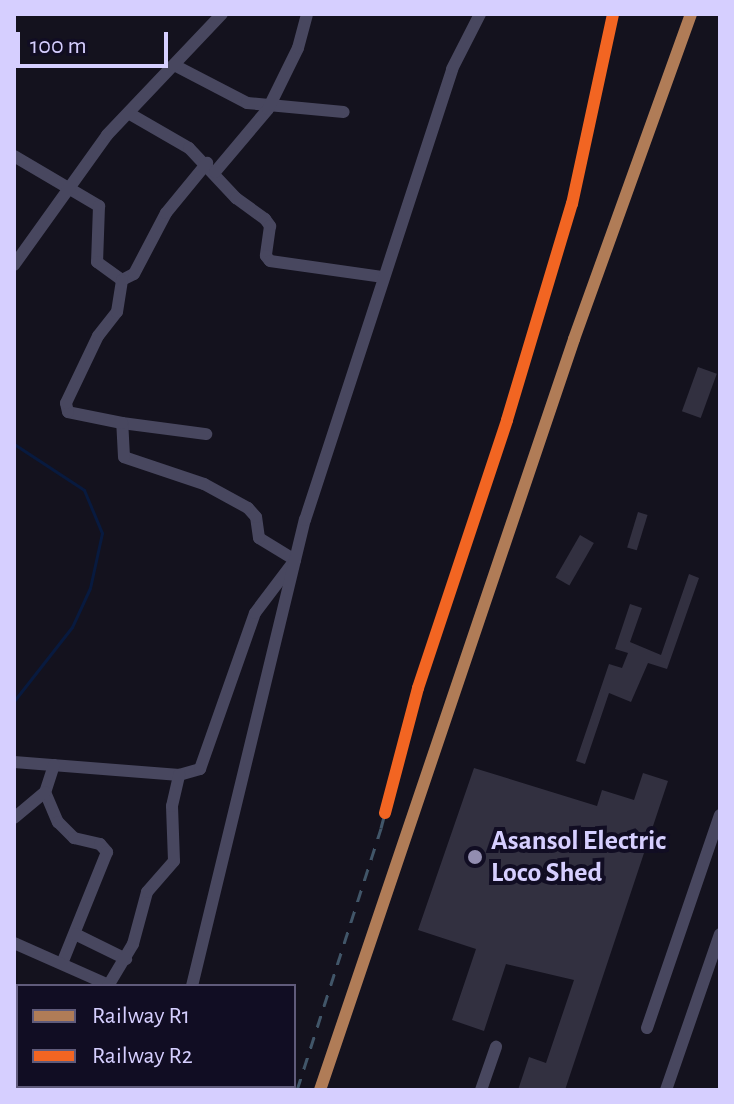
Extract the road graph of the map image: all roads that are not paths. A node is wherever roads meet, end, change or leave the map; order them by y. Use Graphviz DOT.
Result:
graph roads {
  1 [pos="480,14"];
  2 [pos="307,15"];
  3 [pos="217,16"];
  4 [pos="176,66"];
  5 [pos="268,109"];
  6 [pos="344,112"];
  7 [pos="130,114"];
  8 [pos="14,156"];
  9 [pos="211,167"];
  10 [pos="74,188"];
  11 [pos="14,265"];
  12 [pos="382,277"];
  13 [pos="122,280"];
  14 [pos="122,423"];
  15 [pos="206,434"];
  16 [pos="295,560"];
  17 [pos="14,762"];
  18 [pos="54,765"];
  19 [pos="179,775"];
  20 [pos="45,792"];
  21 [pos="720,815"];
  22 [pos="14,818"];
  23 [pos="75,934"];
  24 [pos="720,934"];
  25 [pos="14,943"];
  26 [pos="126,959"];
  27 [pos="63,961"];
  28 [pos="107,984"];
  29 [pos="110,984"];
  30 [pos="192,984"];
  31 [pos="647,1028"];
  32 [pos="496,1047"];
  33 [pos="481,1090"];
  34 [pos="666,1090"];
  1 -- 12 [label="street"];
  2 -- 5 [label="street"];
  3 -- 4 [label="street"];
  4 -- 5 [label="street"];
  4 -- 7 [label="street"];
  5 -- 6 [label="street"];
  5 -- 9 [label="street"];
  7 -- 9 [label="street"];
  7 -- 10 [label="street"];
  8 -- 10 [label="street"];
  9 -- 12 [label="street"];
  9 -- 13 [label="street"];
  10 -- 11 [label="street"];
  10 -- 13 [label="street"];
  12 -- 16 [label="street"];
  13 -- 14 [label="street"];
  14 -- 15 [label="street"];
  14 -- 16 [label="street"];
  16 -- 19 [label="street"];
  16 -- 30 [label="street"];
  17 -- 18 [label="street"];
  18 -- 19 [label="street"];
  18 -- 20 [label="street"];
  19 -- 26 [label="street"];
  20 -- 22 [label="street"];
  20 -- 23 [label="street"];
  21 -- 31 [label="street"];
  23 -- 26 [label="street"];
  23 -- 27 [label="street"];
  24 -- 34 [label="street"];
  25 -- 27 [label="street"];
  26 -- 29 [label="street"];
  27 -- 28 [label="street"];
  32 -- 33 [label="street"];
}
